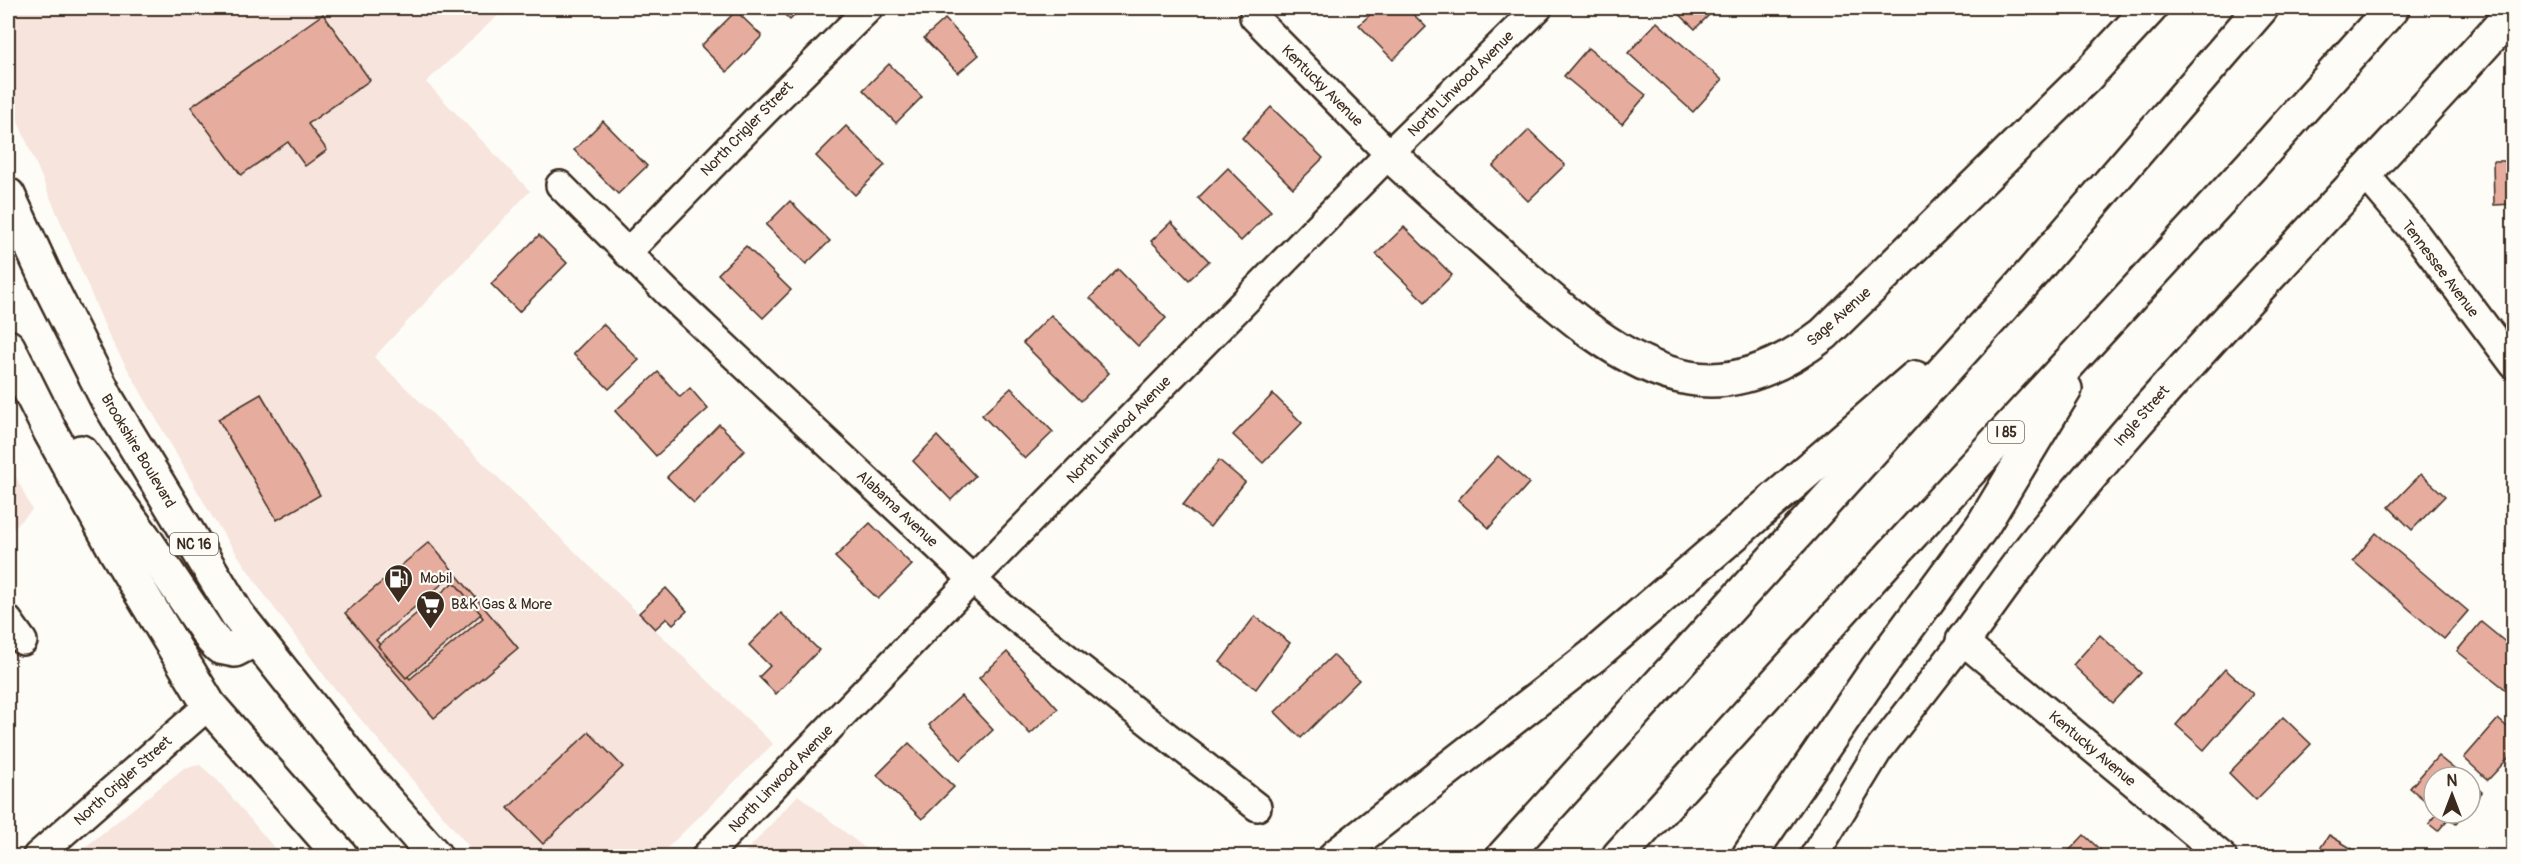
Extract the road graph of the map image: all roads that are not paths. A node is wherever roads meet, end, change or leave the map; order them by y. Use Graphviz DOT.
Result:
graph roads {
  1 [pos="869,8"];
  2 [pos="1538,8"];
  3 [pos="2150,8"];
  4 [pos="2261,8"];
  5 [pos="2392,8"];
  6 [pos="2514,11"];
  7 [pos="1254,17"];
  8 [pos="1389,154"];
  9 [pos="2365,174"];
  10 [pos="560,185"];
  11 [pos="8,195"];
  12 [pos="627,253"];
  13 [pos="2019,288"];
  14 [pos="2100,330"];
  15 [pos="8,347"];
  16 [pos="2514,365"];
  17 [pos="24,380"];
  18 [pos="972,580"];
  19 [pos="256,639"];
  20 [pos="1963,641"];
  21 [pos="209,705"];
  22 [pos="1257,807"];
  23 [pos="37,856"];
  24 [pos="340,856"];
  25 [pos="435,856"];
  26 [pos="706,856"];
  27 [pos="1336,856"];
  28 [pos="1504,856"];
  29 [pos="1619,856"];
  30 [pos="1749,856"];
  31 [pos="1814,856"];
  32 [pos="2222,856"];
  1 -- 12 [label="street, North Crigler Street"];
  2 -- 8 [label="street, North Linwood Avenue"];
  3 -- 8 [label="main road, Sage Avenue"];
  4 -- 13 [label="main road"];
  5 -- 14 [label="main road, I 85"];
  6 -- 9 [label="main road, Ingle Street"];
  7 -- 8 [label="street, Kentucky Avenue"];
  8 -- 18 [label="street, North Linwood Avenue"];
  9 -- 16 [label="street, Tennessee Avenue"];
  9 -- 20 [label="main road, Ingle Street"];
  10 -- 12 [label="street, Alabama Avenue"];
  11 -- 19 [label="main road, Brookshire Boulevard / NC 16"];
  12 -- 18 [label="street, Alabama Avenue"];
  13 -- 27 [label="main road"];
  13 -- 28 [label="main road"];
  14 -- 29 [label="main road, I 85"];
  14 -- 30 [label="main road"];
  15 -- 17 [label="main road"];
  17 -- 19 [label="main road"];
  17 -- 21 [label="main road"];
  18 -- 22 [label="street, Alabama Avenue"];
  18 -- 26 [label="street, North Linwood Avenue"];
  19 -- 25 [label="main road, Brookshire Boulevard / NC 16"];
  20 -- 31 [label="street, Ingle Street"];
  20 -- 32 [label="street, Kentucky Avenue"];
  21 -- 23 [label="street, North Crigler Street"];
  21 -- 24 [label="main road"];
}
